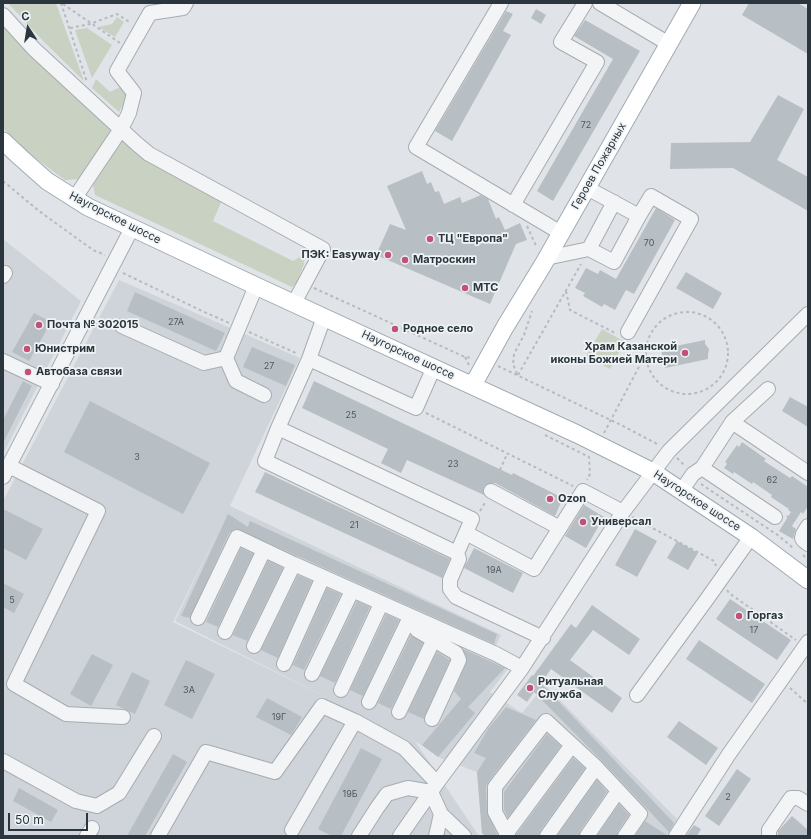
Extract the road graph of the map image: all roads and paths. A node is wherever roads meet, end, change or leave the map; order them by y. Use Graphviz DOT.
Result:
graph roads {
  1 [pos="62,3"];
  2 [pos="186,3"];
  3 [pos="501,3"];
  4 [pos="584,3"];
  5 [pos="600,3"];
  6 [pos="692,3"];
  7 [pos="616,7"];
  8 [pos="3,15"];
  9 [pos="90,24"];
  10 [pos="70,28"];
  11 [pos="140,29"];
  12 [pos="669,44"];
  13 [pos="129,50"];
  14 [pos="88,83"];
  15 [pos="121,129"];
  16 [pos="3,141"];
  17 [pos="3,181"];
  18 [pos="587,188"];
  19 [pos="74,199"];
  20 [pos="614,202"];
  21 [pos="513,205"];
  22 [pos="639,216"];
  23 [pos="132,228"];
  24 [pos="561,233"];
  25 [pos="589,249"];
  26 [pos="546,258"];
  27 [pos="116,259"];
  28 [pos="304,283"];
  29 [pos="256,286"];
  30 [pos="566,290"];
  31 [pos="294,303"];
  32 [pos="533,308"];
  33 [pos="808,314"];
  34 [pos="324,317"];
  35 [pos="122,326"];
  36 [pos="239,327"];
  37 [pos="628,332"];
  38 [pos="226,358"];
  39 [pos="308,359"];
  40 [pos="487,360"];
  41 [pos="646,360"];
  42 [pos="3,361"];
  43 [pos="434,367"];
  44 [pos="518,375"];
  45 [pos="52,384"];
  46 [pos="473,385"];
  47 [pos="768,389"];
  48 [pos="264,394"];
  49 [pos="416,408"];
  50 [pos="610,420"];
  51 [pos="732,422"];
  52 [pos="278,428"];
  53 [pos="542,434"];
  54 [pos="598,444"];
  55 [pos="669,451"];
  56 [pos="697,471"];
  57 [pos="6,472"];
  58 [pos="653,472"];
  59 [pos="808,473"];
  60 [pos="682,490"];
  61 [pos="583,491"];
  62 [pos="491,492"];
  63 [pos="623,512"];
  64 [pos="775,517"];
  65 [pos="808,526"];
  66 [pos="560,528"];
  67 [pos="466,533"];
  68 [pos="750,537"];
  69 [pos="264,550"];
  70 [pos="802,550"];
  71 [pos="457,552"];
  72 [pos="808,560"];
  73 [pos="294,564"];
  74 [pos="323,577"];
  75 [pos="808,580"];
  76 [pos="352,591"];
  77 [pos="381,604"];
  78 [pos="410,617"];
  79 [pos="198,618"];
  80 [pos="225,632"];
  81 [pos="543,638"];
  82 [pos="434,639"];
  83 [pos="808,642"];
  84 [pos="254,646"];
  85 [pos="284,664"];
  86 [pos="522,668"];
  87 [pos="312,674"];
  88 [pos="782,681"];
  89 [pos="341,690"];
  90 [pos="636,695"];
  91 [pos="369,702"];
  92 [pos="808,704"];
  93 [pos="400,712"];
  94 [pos="123,717"];
  95 [pos="432,719"];
  96 [pos="355,721"];
  97 [pos="154,736"];
  98 [pos="572,745"];
  99 [pos="3,761"];
  100 [pos="596,767"];
  101 [pos="434,788"];
  102 [pos="618,791"];
  103 [pos="808,804"];
  104 [pos="441,814"];
  105 [pos="292,830"];
  106 [pos="507,835"];
  107 [pos="158,836"];
  108 [pos="359,836"];
  109 [pos="400,836"];
  110 [pos="436,836"];
  111 [pos="464,836"];
  112 [pos="547,836"];
  113 [pos="587,836"];
  114 [pos="625,836"];
  115 [pos="676,836"];
  116 [pos="769,836"];
  1 -- 9 [label="path"];
  1 -- 10 [label="path"];
  2 -- 11 [label="street"];
  3 -- 21 [label="street"];
  4 -- 21 [label="street"];
  5 -- 7 [label="street"];
  6 -- 12 [label="main road, Героев Пожарных"];
  7 -- 12 [label="street"];
  8 -- 15 [label="street"];
  9 -- 10 [label="path"];
  9 -- 11 [label="path"];
  9 -- 13 [label="path"];
  10 -- 14 [label="path"];
  11 -- 13 [label="street"];
  12 -- 18 [label="main road, Героев Пожарных"];
  13 -- 15 [label="street"];
  15 -- 19 [label="street"];
  15 -- 28 [label="street"];
  16 -- 19 [label="main road, Наугорское шоссе"];
  17 -- 27 [label="path"];
  18 -- 20 [label="street"];
  18 -- 24 [label="main road, Героев Пожарных"];
  19 -- 23 [label="main road, Наугорское шоссе"];
  20 -- 22 [label="street"];
  20 -- 25 [label="street"];
  21 -- 24 [label="street"];
  22 -- 25 [label="street"];
  22 -- 37 [label="street"];
  23 -- 27 [label="street"];
  23 -- 29 [label="main road, Наугорское шоссе"];
  24 -- 26 [label="main road, Героев Пожарных"];
  25 -- 26 [label="street"];
  25 -- 30 [label="path"];
  26 -- 40 [label="main road, Героев Пожарных"];
  27 -- 36 [label="path"];
  27 -- 45 [label="street"];
  28 -- 31 [label="street"];
  28 -- 40 [label="path"];
  29 -- 31 [label="main road, Наугорское шоссе"];
  29 -- 36 [label="street"];
  30 -- 37 [label="path"];
  30 -- 44 [label="path"];
  31 -- 34 [label="main road, Наугорское шоссе"];
  32 -- 44 [label="path"];
  33 -- 55 [label="street"];
  34 -- 39 [label="street"];
  34 -- 43 [label="main road, Наугорское шоссе"];
  35 -- 38 [label="street"];
  36 -- 38 [label="street"];
  36 -- 39 [label="path"];
  38 -- 48 [label="street"];
  39 -- 49 [label="street"];
  39 -- 52 [label="street"];
  40 -- 44 [label="path"];
  40 -- 46 [label="main road, Героев Пожарных"];
  41 -- 41 [label="path"];
  41 -- 50 [label="path"];
  42 -- 45 [label="street"];
  43 -- 46 [label="main road, Наугорское шоссе"];
  43 -- 49 [label="street"];
  44 -- 50 [label="path"];
  45 -- 57 [label="street"];
  46 -- 54 [label="main road, Наугорское шоссе"];
  47 -- 51 [label="street"];
  49 -- 61 [label="path"];
  50 -- 54 [label="path"];
  50 -- 55 [label="path"];
  51 -- 56 [label="street"];
  51 -- 59 [label="street"];
  52 -- 67 [label="street"];
  52 -- 71 [label="street"];
  53 -- 61 [label="path"];
  54 -- 58 [label="main road, Наугорское шоссе"];
  55 -- 56 [label="path"];
  55 -- 58 [label="street"];
  56 -- 60 [label="street"];
  56 -- 64 [label="street"];
  56 -- 70 [label="path"];
  57 -- 94 [label="street"];
  58 -- 60 [label="main road, Наугорское шоссе"];
  58 -- 63 [label="street"];
  60 -- 68 [label="main road, Наугорское шоссе"];
  61 -- 63 [label="street"];
  61 -- 66 [label="street"];
  62 -- 66 [label="street"];
  63 -- 81 [label="street"];
  65 -- 70 [label="street"];
  66 -- 67 [label="street"];
  67 -- 71 [label="street"];
  68 -- 75 [label="main road, Наугорское шоссе"];
  68 -- 90 [label="street"];
  69 -- 73 [label="street"];
  69 -- 79 [label="street"];
  69 -- 80 [label="street"];
  70 -- 72 [label="path"];
  71 -- 81 [label="street"];
  73 -- 74 [label="street"];
  73 -- 84 [label="street"];
  74 -- 76 [label="street"];
  74 -- 85 [label="street"];
  76 -- 77 [label="street"];
  76 -- 87 [label="street"];
  77 -- 78 [label="street"];
  77 -- 89 [label="street"];
  78 -- 82 [label="street"];
  78 -- 86 [label="street"];
  78 -- 91 [label="street"];
  81 -- 86 [label="street"];
  82 -- 93 [label="street"];
  82 -- 95 [label="street"];
  83 -- 88 [label="street"];
  86 -- 101 [label="street"];
  88 -- 92 [label="path"];
  88 -- 115 [label="street"];
  96 -- 101 [label="street"];
  96 -- 105 [label="street"];
  96 -- 107 [label="street"];
  97 -- 99 [label="street"];
  98 -- 100 [label="street"];
  98 -- 106 [label="street"];
  98 -- 106 [label="street"];
  100 -- 102 [label="street"];
  100 -- 112 [label="street"];
  101 -- 104 [label="street"];
  101 -- 108 [label="street"];
  101 -- 109 [label="street"];
  102 -- 113 [label="street"];
  102 -- 114 [label="street"];
  103 -- 116 [label="street"];
  104 -- 110 [label="street"];
  104 -- 111 [label="street"];
}
